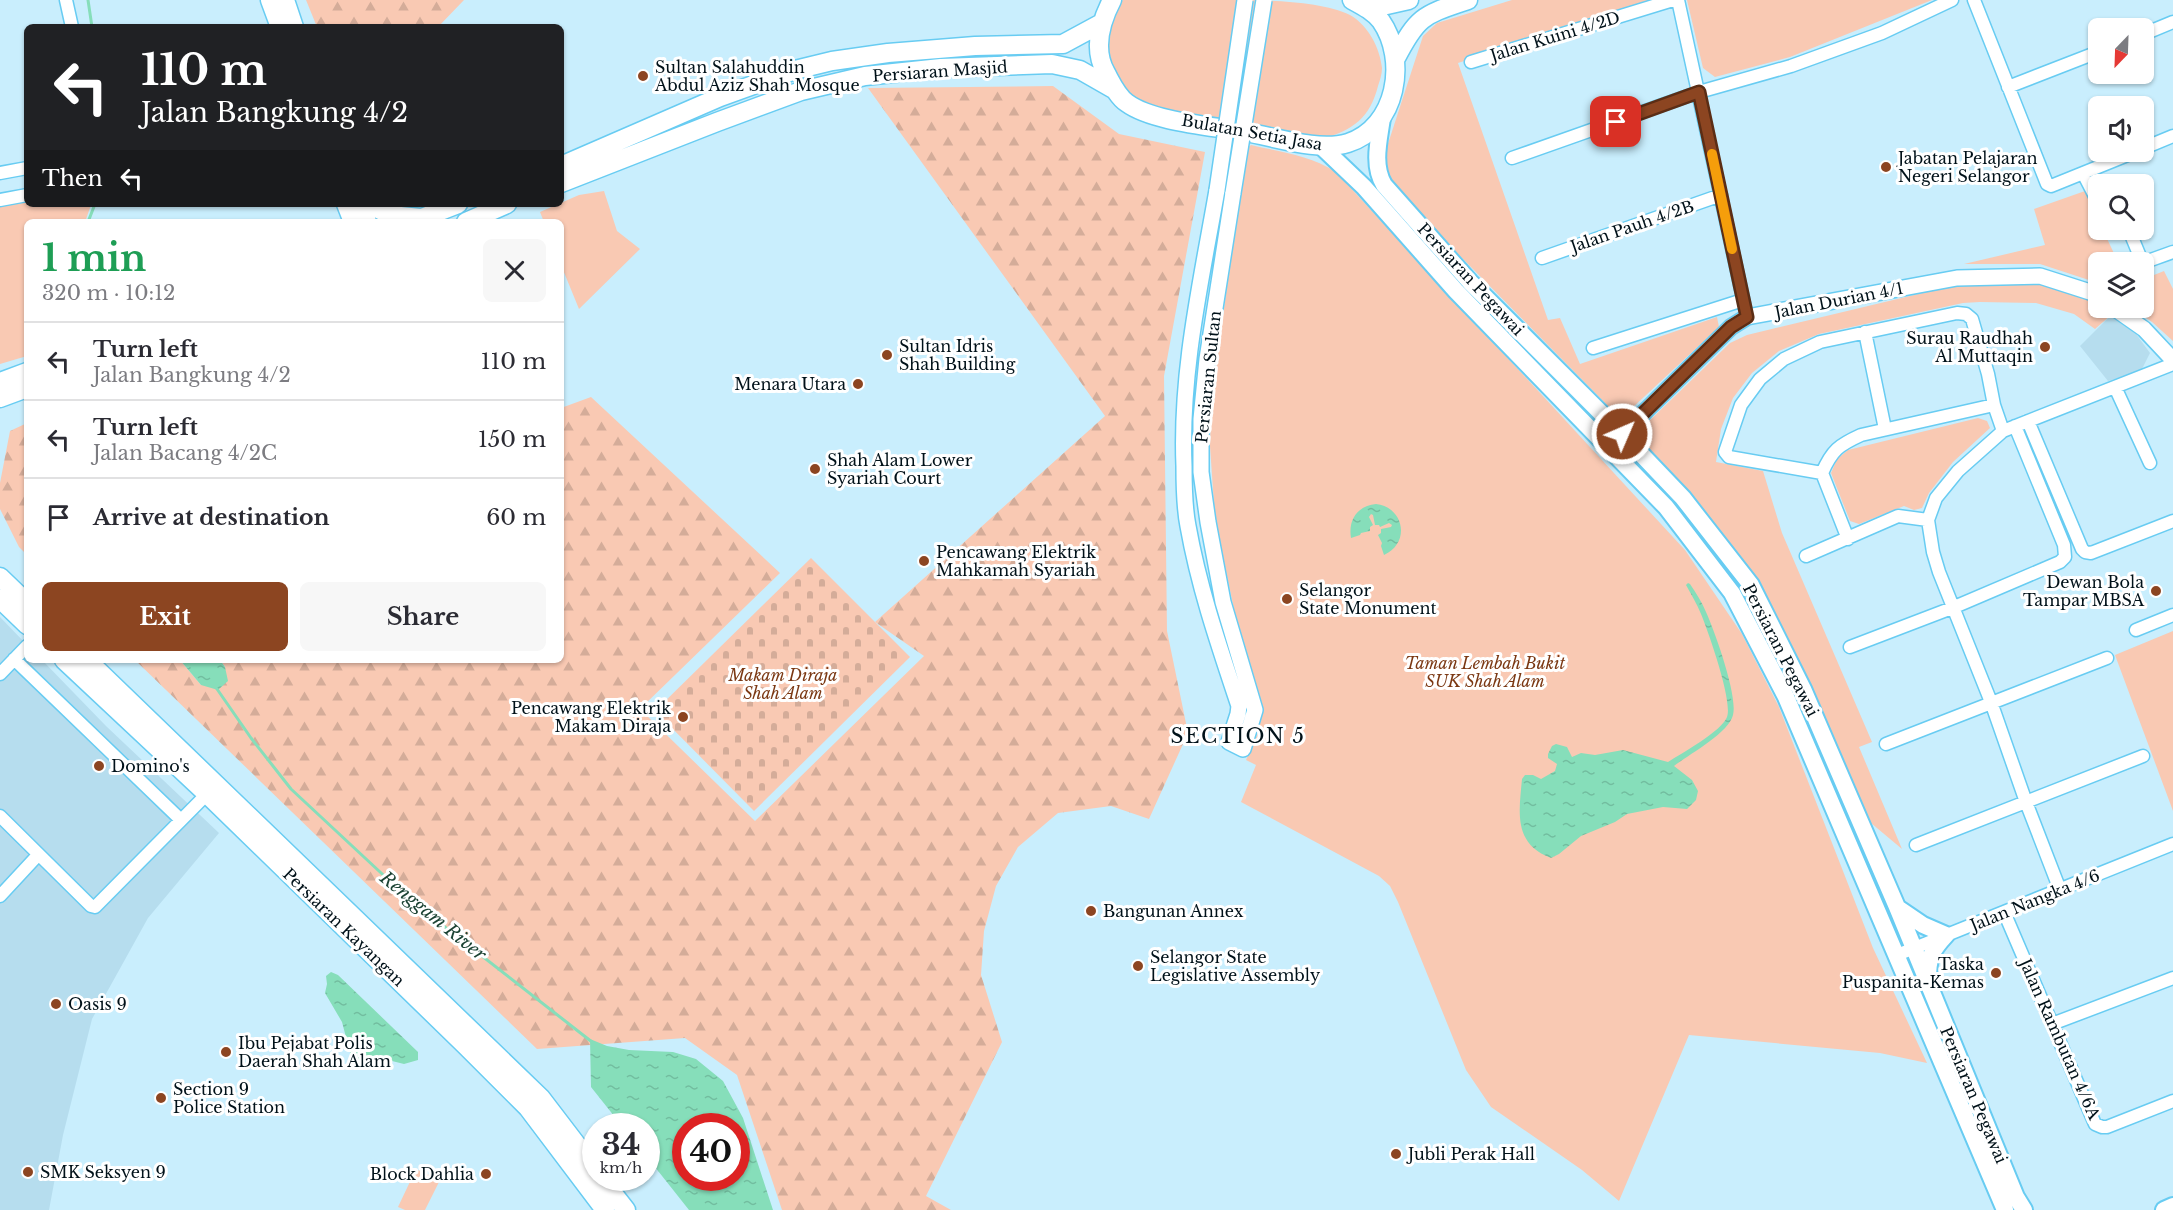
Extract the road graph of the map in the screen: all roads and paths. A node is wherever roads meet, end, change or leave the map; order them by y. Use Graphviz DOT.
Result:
graph roads {
  1 [pos="66,0"];
  2 [pos="270,0"];
  3 [pos="285,0"];
  4 [pos="1112,0"];
  5 [pos="1245,0"];
  6 [pos="1264,0"];
  7 [pos="1352,0"];
  8 [pos="1409,0"];
  9 [pos="1468,0"];
  10 [pos="1673,0"];
  11 [pos="1678,0"];
  12 [pos="1953,0"];
  13 [pos="1974,0"];
  14 [pos="1369,9"];
  15 [pos="2173,22"];
  16 [pos="71,24"];
  17 [pos="279,24"];
  18 [pos="293,24"];
  19 [pos="1100,24"];
  20 [pos="2154,30"];
  21 [pos="2088,56"];
  22 [pos="1396,58"];
  23 [pos="1471,62"];
  24 [pos="2008,87"];
  25 [pos="1115,90"];
  26 [pos="1699,92"];
  27 [pos="1383,118"];
  28 [pos="2173,136"];
  29 [pos="2154,144"];
  30 [pos="1321,146"];
  31 [pos="1512,158"];
  32 [pos="2110,162"];
  33 [pos="564,165"];
  34 [pos="24,168"];
  35 [pos="1,169"];
  36 [pos="2083,173"];
  37 [pos="564,182"];
  38 [pos="2088,183"];
  39 [pos="1721,195"];
  40 [pos="24,196"];
  41 [pos="0,200"];
  42 [pos="375,207"];
  43 [pos="450,207"];
  44 [pos="500,207"];
  45 [pos="474,218"];
  46 [pos="411,219"];
  47 [pos="419,219"];
  48 [pos="2133,240"];
  49 [pos="2173,252"];
  50 [pos="1542,258"];
  51 [pos="2088,291"];
  52 [pos="1743,300"];
  53 [pos="1747,317"];
  54 [pos="2128,318"];
  55 [pos="1865,332"];
  56 [pos="1593,348"];
  57 [pos="2173,362"];
  58 [pos="24,373"];
  59 [pos="0,382"];
  60 [pos="2115,387"];
  61 [pos="24,389"];
  62 [pos="0,398"];
  63 [pos="1994,405"];
  64 [pos="2028,421"];
  65 [pos="2015,426"];
  66 [pos="1885,429"];
  67 [pos="2003,431"];
  68 [pos="1622,434"];
  69 [pos="2150,463"];
  70 [pos="1822,473"];
  71 [pos="1928,520"];
  72 [pos="2173,521"];
  73 [pos="1848,539"];
  74 [pos="1806,556"];
  75 [pos="0,577"];
  76 [pos="0,599"];
  77 [pos="24,600"];
  78 [pos="1952,608"];
  79 [pos="2173,615"];
  80 [pos="24,622"];
  81 [pos="2136,630"];
  82 [pos="1850,647"];
  83 [pos="24,649"];
  84 [pos="2107,658"];
  85 [pos="14,659"];
  86 [pos="67,663"];
  87 [pos="90,663"];
  88 [pos="0,674"];
  89 [pos="1991,702"];
  90 [pos="1886,744"];
  91 [pos="2143,756"];
  92 [pos="207,794"];
  93 [pos="2026,802"];
  94 [pos="0,816"];
  95 [pos="181,820"];
  96 [pos="2173,844"];
  97 [pos="1916,845"];
  98 [pos="38,855"];
  99 [pos="2060,890"];
  100 [pos="0,896"];
  101 [pos="1897,907"];
  102 [pos="2004,912"];
  103 [pos="1946,935"];
  104 [pos="1914,949"];
  105 [pos="1897,955"];
  106 [pos="2173,978"];
  107 [pos="1928,983"];
  108 [pos="2052,1024"];
  109 [pos="2173,1101"];
  110 [pos="582,1152"];
  111 [pos="611,1191"];
  112 [pos="2173,1206"];
  113 [pos="605,1210"];
  114 [pos="626,1210"];
  115 [pos="2005,1210"];
  116 [pos="2024,1210"];
  117 [pos="2164,1210"];
  1 -- 16 [label="street"];
  2 -- 17 [label="main road"];
  3 -- 18 [label="main road"];
  4 -- 19 [label="main road, Bulatan Setia Jasa"];
  5 -- 6 [label="street, Persiaran Sultan, bridge"];
  7 -- 14 [label="main road"];
  8 -- 14 [label="main road"];
  9 -- 22 [label="main road"];
  10 -- 23 [label="street, Jalan Kuini 4/2D"];
  11 -- 26 [label="street"];
  12 -- 26 [label="street"];
  13 -- 24 [label="street"];
  14 -- 22 [label="main road"];
  15 -- 20 [label="street"];
  19 -- 25 [label="main road, Bulatan Setia Jasa"];
  19 -- 33 [label="main road, Persiaran Masjid"];
  21 -- 24 [label="street"];
  22 -- 27 [label="main road"];
  24 -- 36 [label="street"];
  25 -- 30 [label="main road, Bulatan Setia Jasa"];
  25 -- 37 [label="main road, Persiaran Masjid"];
  26 -- 31 [label="street"];
  26 -- 39 [label="street"];
  27 -- 30 [label="main road, Bulatan Setia Jasa"];
  27 -- 68 [label="main road, Persiaran Pegawai"];
  28 -- 29 [label="street"];
  30 -- 105 [label="main road, Persiaran Pegawai"];
  32 -- 36 [label="street"];
  34 -- 35 [label="street"];
  36 -- 38 [label="street"];
  39 -- 50 [label="street, Jalan Pauh 4/2B"];
  39 -- 52 [label="street"];
  40 -- 41 [label="street"];
  42 -- 46 [label="main road"];
  43 -- 47 [label="main road"];
  44 -- 45 [label="main road"];
  48 -- 49 [label="street"];
  51 -- 53 [label="street, Jalan Durian 4/1"];
  52 -- 53 [label="street"];
  52 -- 56 [label="street"];
  53 -- 68 [label="street, Jalan Durian 4/1"];
  54 -- 57 [label="street"];
  55 -- 63 [label="street"];
  55 -- 66 [label="street"];
  55 -- 70 [label="street"];
  57 -- 60 [label="street"];
  58 -- 59 [label="main road"];
  60 -- 64 [label="street"];
  60 -- 69 [label="street"];
  61 -- 62 [label="main road"];
  63 -- 66 [label="street"];
  63 -- 67 [label="street"];
  64 -- 65 [label="street"];
  64 -- 72 [label="street"];
  65 -- 67 [label="street"];
  65 -- 78 [label="street"];
  66 -- 70 [label="street"];
  67 -- 71 [label="street"];
  68 -- 101 [label="main road, Persiaran Pegawai"];
  70 -- 73 [label="street"];
  71 -- 73 [label="street"];
  71 -- 78 [label="street"];
  73 -- 74 [label="street"];
  75 -- 77 [label="main road"];
  76 -- 80 [label="main road"];
  78 -- 82 [label="street"];
  78 -- 89 [label="street"];
  79 -- 81 [label="street"];
  83 -- 85 [label="street"];
  84 -- 89 [label="street"];
  85 -- 88 [label="street"];
  85 -- 95 [label="street"];
  86 -- 92 [label="main road, Persiaran Kayangan"];
  87 -- 110 [label="main road, Persiaran Kayangan"];
  89 -- 90 [label="street"];
  89 -- 93 [label="street"];
  91 -- 93 [label="street"];
  92 -- 95 [label="street"];
  92 -- 113 [label="main road, Persiaran Kayangan"];
  93 -- 97 [label="street"];
  93 -- 99 [label="street"];
  94 -- 98 [label="street"];
  95 -- 98 [label="street"];
  96 -- 99 [label="street, Jalan Nangka 4/6"];
  98 -- 100 [label="street"];
  99 -- 102 [label="street, Jalan Nangka 4/6"];
  101 -- 103 [label="main road"];
  101 -- 104 [label="main road, Persiaran Pegawai"];
  102 -- 103 [label="street, Jalan Nangka 4/6"];
  102 -- 108 [label="street, Jalan Rambutan 4/6A"];
  103 -- 104 [label="street, Jalan Nangka 4/6"];
  103 -- 107 [label="main road"];
  104 -- 105 [label="street, Jalan Nangka 4/6"];
  104 -- 107 [label="main road, Persiaran Pegawai"];
  105 -- 115 [label="main road, Persiaran Pegawai"];
  106 -- 108 [label="street"];
  107 -- 116 [label="main road, Persiaran Pegawai"];
  108 -- 109 [label="street, Jalan Rambutan 4/6A"];
  111 -- 114 [label="main road"];
  112 -- 117 [label="main road"];
}
